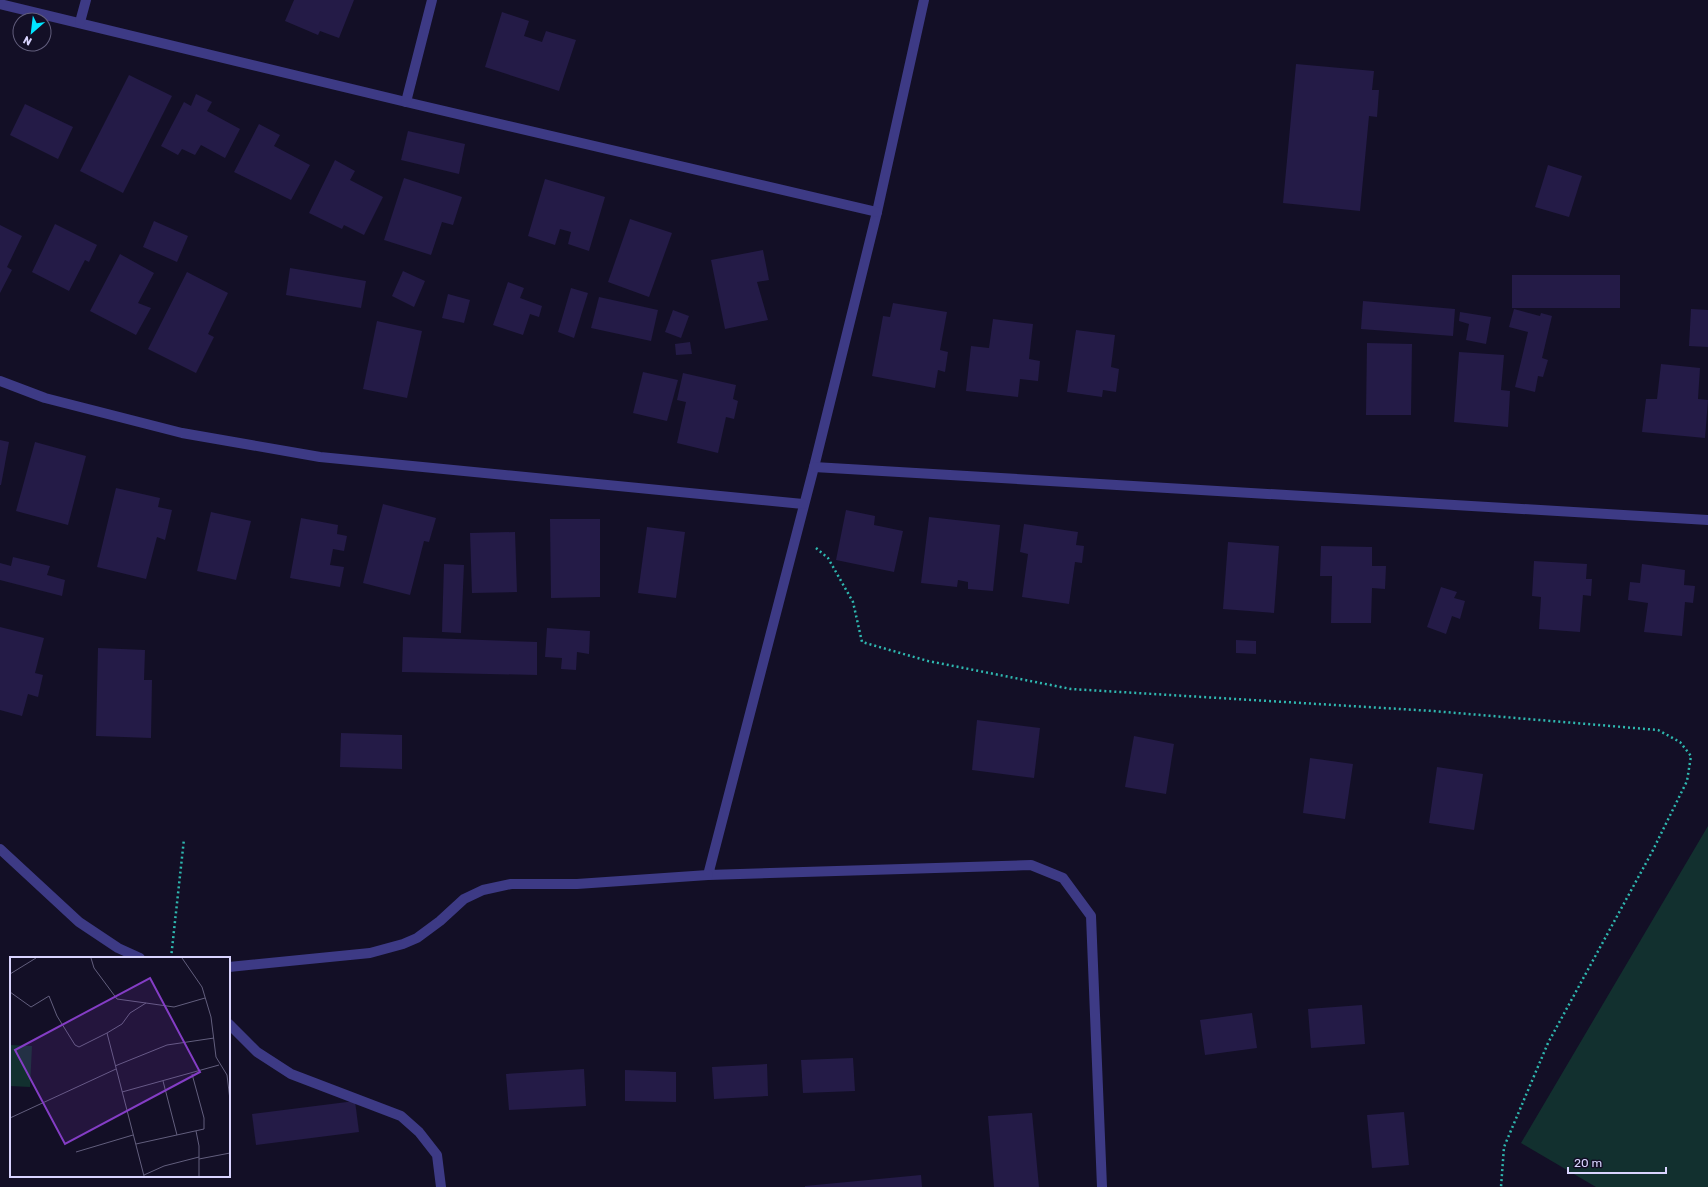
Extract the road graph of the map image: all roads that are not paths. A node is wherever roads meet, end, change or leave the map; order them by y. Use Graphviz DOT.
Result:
graph roads {
  1 [pos="86,0"];
  2 [pos="432,0"];
  3 [pos="924,0"];
  4 [pos="0,4"];
  5 [pos="80,22"];
  6 [pos="406,102"];
  7 [pos="877,212"];
  8 [pos="0,381"];
  9 [pos="814,466"];
  10 [pos="803,504"];
  11 [pos="1708,520"];
  12 [pos="0,849"];
  13 [pos="708,876"];
  14 [pos="138,957"];
  15 [pos="230,967"];
  16 [pos="230,1025"];
  17 [pos="441,1187"];
  18 [pos="1102,1187"];
  1 -- 5 [label="street"];
  2 -- 6 [label="street"];
  3 -- 7 [label="street"];
  4 -- 5 [label="street"];
  5 -- 6 [label="street"];
  6 -- 7 [label="street"];
  7 -- 9 [label="street"];
  8 -- 10 [label="street"];
  9 -- 10 [label="street"];
  9 -- 11 [label="street"];
  10 -- 13 [label="street"];
  12 -- 14 [label="street"];
  13 -- 15 [label="street"];
  13 -- 18 [label="street"];
  16 -- 17 [label="street"];
}
